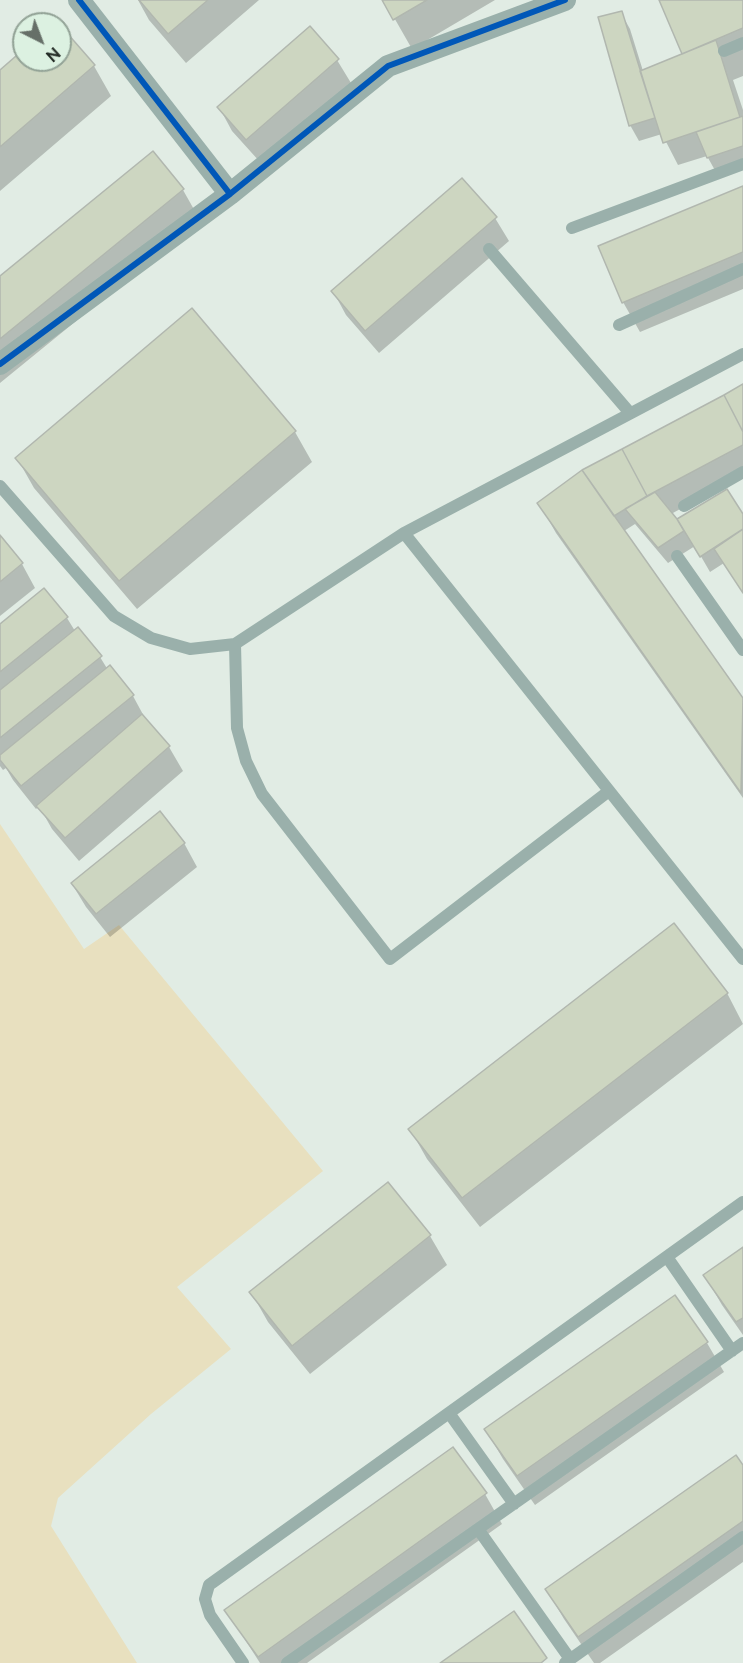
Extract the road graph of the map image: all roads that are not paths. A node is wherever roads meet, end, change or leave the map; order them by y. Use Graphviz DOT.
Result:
graph roads {
  1 [pos="79,0"];
  2 [pos="565,0"];
  3 [pos="743,43"];
  4 [pos="724,51"];
  5 [pos="743,164"];
  6 [pos="230,194"];
  7 [pos="572,228"];
  8 [pos="489,249"];
  9 [pos="743,269"];
  10 [pos="619,325"];
  11 [pos="743,354"];
  12 [pos="0,364"];
  13 [pos="630,413"];
  14 [pos="743,472"];
  15 [pos="0,486"];
  16 [pos="684,506"];
  17 [pos="404,533"];
  18 [pos="677,556"];
  19 [pos="235,644"];
  20 [pos="743,650"];
  21 [pos="609,791"];
  22 [pos="743,960"];
  23 [pos="743,1202"];
  24 [pos="667,1257"];
  25 [pos="743,1343"];
  26 [pos="732,1351"];
  27 [pos="449,1413"];
  28 [pos="514,1504"];
  29 [pos="478,1529"];
  30 [pos="743,1537"];
  31 [pos="568,1661"];
  32 [pos="243,1663"];
  33 [pos="287,1663"];
  1 -- 6 [label="street"];
  2 -- 6 [label="street"];
  3 -- 4 [label="lane"];
  5 -- 7 [label="lane"];
  6 -- 12 [label="street"];
  8 -- 13 [label="lane"];
  9 -- 10 [label="lane"];
  11 -- 13 [label="lane"];
  13 -- 17 [label="lane"];
  14 -- 16 [label="lane"];
  15 -- 19 [label="lane"];
  17 -- 19 [label="lane"];
  17 -- 21 [label="lane"];
  18 -- 20 [label="lane"];
  19 -- 21 [label="lane"];
  21 -- 22 [label="lane"];
  23 -- 24 [label="lane"];
  24 -- 26 [label="lane"];
  24 -- 27 [label="lane"];
  25 -- 26 [label="lane"];
  26 -- 28 [label="lane"];
  27 -- 28 [label="lane"];
  27 -- 32 [label="lane"];
  28 -- 29 [label="lane"];
  29 -- 31 [label="lane"];
  29 -- 33 [label="lane"];
  30 -- 31 [label="lane"];
}
